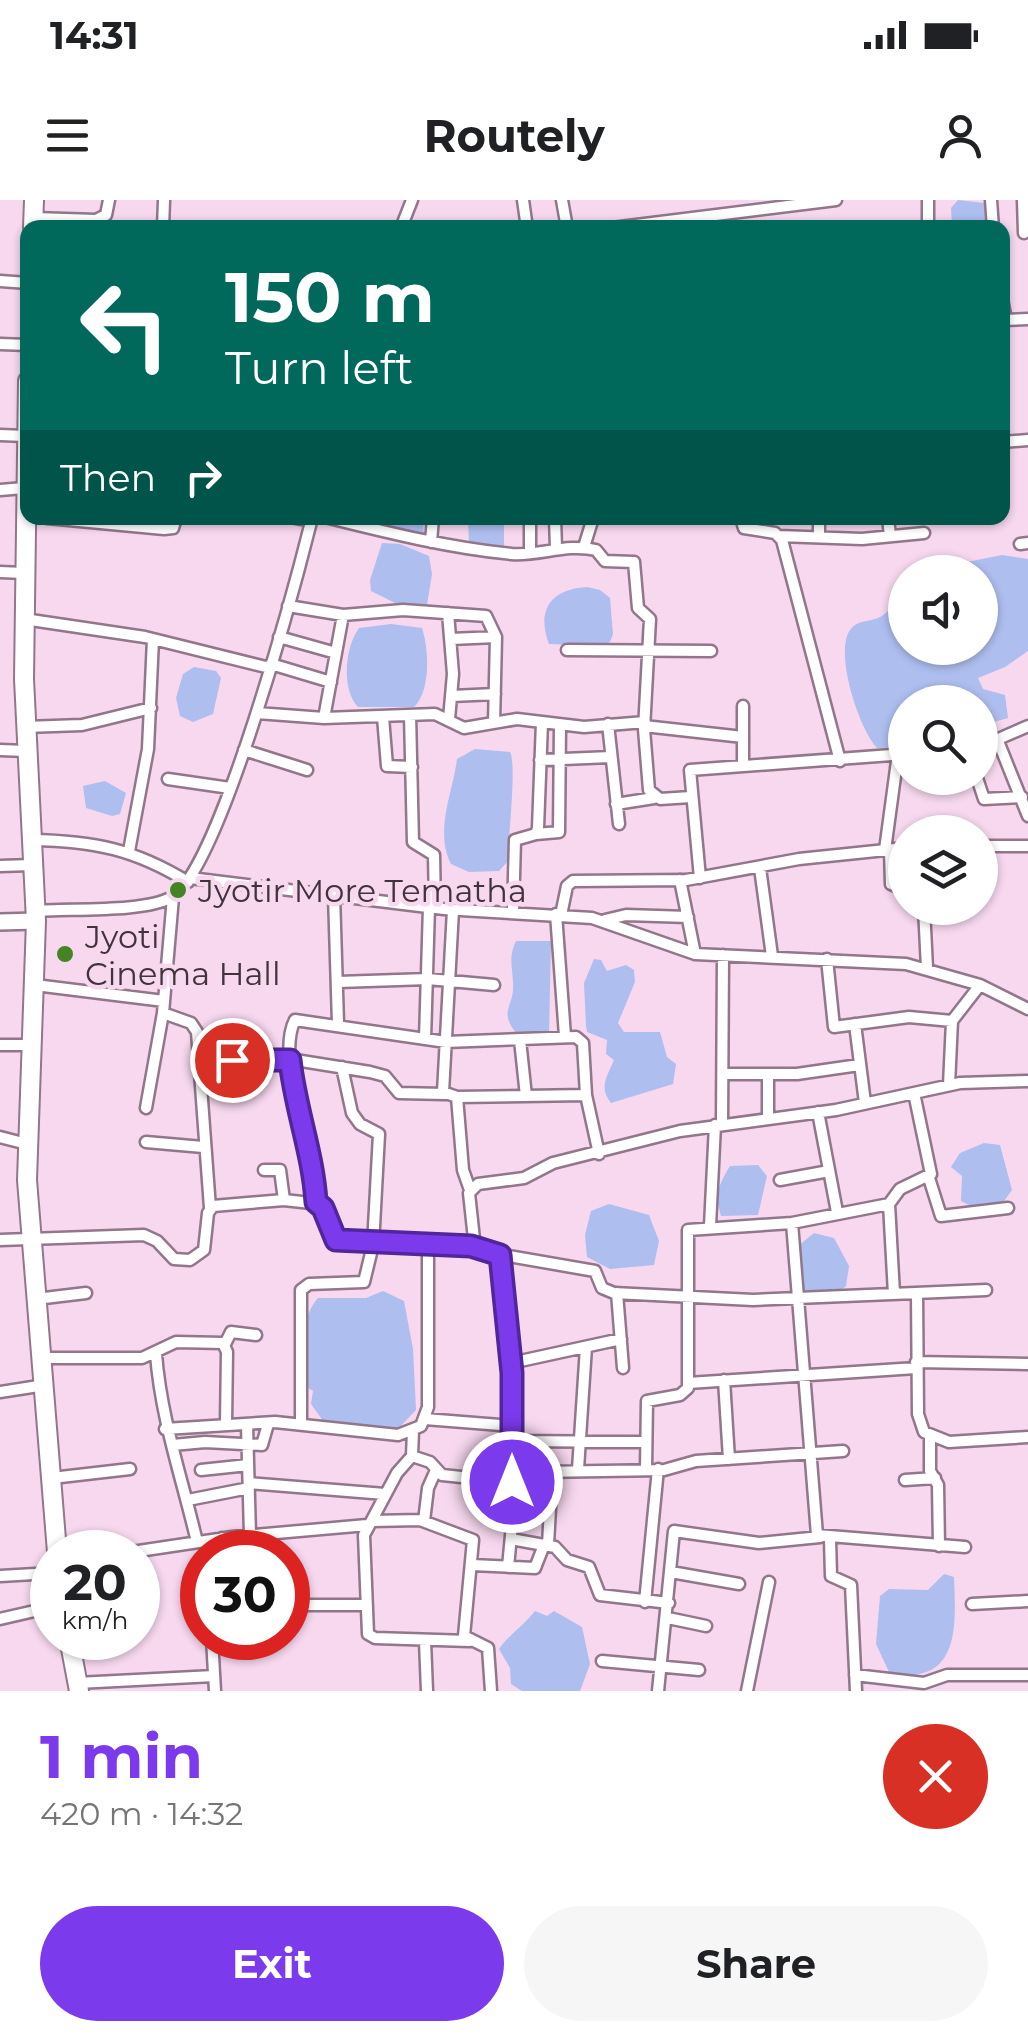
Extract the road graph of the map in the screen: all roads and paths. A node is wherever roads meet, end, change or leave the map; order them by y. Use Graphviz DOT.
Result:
graph roads {
  1 [pos="109,200"];
  2 [pos="719,200"];
  3 [pos="836,200"];
  4 [pos="1023,200"];
  5 [pos="716,214"];
  6 [pos="34,215"];
  7 [pos="694,220"];
  8 [pos="1024,233"];
  9 [pos="26,525"];
  10 [pos="309,525"];
  11 [pos="374,525"];
  12 [pos="432,525"];
  13 [pos="530,525"];
  14 [pos="556,525"];
  15 [pos="591,525"];
  16 [pos="743,525"];
  17 [pos="820,525"];
  18 [pos="889,525"];
  19 [pos="924,533"];
  20 [pos="779,536"];
  21 [pos="819,536"];
  22 [pos="890,536"];
  23 [pos="431,542"];
  24 [pos="556,548"];
  25 [pos="584,548"];
  26 [pos="530,552"];
  27 [pos="0,572"];
  28 [pos="24,573"];
  29 [pos="288,606"];
  30 [pos="448,613"];
  31 [pos="342,615"];
  32 [pos="24,618"];
  33 [pos="279,637"];
  34 [pos="496,637"];
  35 [pos="154,639"];
  36 [pos="451,639"];
  37 [pos="567,650"];
  38 [pos="649,650"];
  39 [pos="711,650"];
  40 [pos="336,653"];
  41 [pos="270,667"];
  42 [pos="331,682"];
  43 [pos="495,694"];
  44 [pos="452,696"];
  45 [pos="743,706"];
  46 [pos="151,708"];
  47 [pos="257,713"];
  48 [pos="410,715"];
  49 [pos="383,717"];
  50 [pos="324,718"];
  51 [pos="449,718"];
  52 [pos="542,722"];
  53 [pos="494,723"];
  54 [pos="560,724"];
  55 [pos="608,724"];
  56 [pos="644,724"];
  57 [pos="1028,726"];
  58 [pos="25,727"];
  59 [pos="743,737"];
  60 [pos="998,741"];
  61 [pos="0,750"];
  62 [pos="244,750"];
  63 [pos="26,751"];
  64 [pos="888,756"];
  65 [pos="611,757"];
  66 [pos="540,760"];
  67 [pos="560,760"];
  68 [pos="840,761"];
  69 [pos="742,763"];
  70 [pos="412,767"];
  71 [pos="306,770"];
  72 [pos="168,779"];
  73 [pos="230,788"];
  74 [pos="983,795"];
  75 [pos="690,797"];
  76 [pos="1022,797"];
  77 [pos="654,798"];
  78 [pos="616,804"];
  79 [pos="1028,816"];
  80 [pos="619,824"];
  81 [pos="536,834"];
  82 [pos="30,840"];
  83 [pos="998,846"];
  84 [pos="1028,846"];
  85 [pos="888,850"];
  86 [pos="128,852"];
  87 [pos="32,865"];
  88 [pos="0,866"];
  89 [pos="760,868"];
  90 [pos="700,878"];
  91 [pos="189,880"];
  92 [pos="680,880"];
  93 [pos="173,896"];
  94 [pos="334,896"];
  95 [pos="432,908"];
  96 [pos="453,910"];
  97 [pos="513,912"];
  98 [pos="559,914"];
  99 [pos="35,916"];
  100 [pos="688,917"];
  101 [pos="604,920"];
  102 [pos="0,922"];
  103 [pos="925,925"];
  104 [pos="695,954"];
  105 [pos="723,955"];
  106 [pos="772,956"];
  107 [pos="827,959"];
  108 [pos="927,968"];
  109 [pos="428,979"];
  110 [pos="450,981"];
  111 [pos="338,982"];
  112 [pos="494,985"];
  113 [pos="980,985"];
  114 [pos="35,986"];
  115 [pos="164,1007"];
  116 [pos="1028,1009"];
  117 [pos="952,1021"];
  118 [pos="338,1023"];
  119 [pos="854,1024"];
  120 [pos="565,1036"];
  121 [pos="425,1039"];
  122 [pos="520,1040"];
  123 [pos="446,1042"];
  124 [pos="0,1044"];
  125 [pos="33,1046"];
  126 [pos="200,1060"];
  127 [pos="290,1060"];
  128 [pos="860,1065"];
  129 [pos="342,1068"];
  130 [pos="724,1074"];
  131 [pos="768,1075"];
  132 [pos="1028,1082"];
  133 [pos="949,1084"];
  134 [pos="914,1093"];
  135 [pos="586,1095"];
  136 [pos="451,1096"];
  137 [pos="526,1096"];
  138 [pos="865,1104"];
  139 [pos="146,1108"];
  140 [pos="818,1112"];
  141 [pos="768,1120"];
  142 [pos="718,1125"];
  143 [pos="0,1137"];
  144 [pos="146,1142"];
  145 [pos="27,1144"];
  146 [pos="203,1148"];
  147 [pos="599,1154"];
  148 [pos="264,1170"];
  149 [pos="830,1170"];
  150 [pos="929,1178"];
  151 [pos="780,1180"];
  152 [pos="470,1190"];
  153 [pos="284,1200"];
  154 [pos="316,1202"];
  155 [pos="889,1204"];
  156 [pos="210,1208"];
  157 [pos="1008,1208"];
  158 [pos="836,1212"];
  159 [pos="792,1223"];
  160 [pos="710,1226"];
  161 [pos="30,1238"];
  162 [pos="0,1240"];
  163 [pos="372,1245"];
  164 [pos="428,1246"];
  165 [pos="471,1246"];
  166 [pos="500,1255"];
  167 [pos="986,1290"];
  168 [pos="86,1293"];
  169 [pos="917,1293"];
  170 [pos="617,1294"];
  171 [pos="894,1294"];
  172 [pos="686,1296"];
  173 [pos="796,1298"];
  174 [pos="36,1299"];
  175 [pos="256,1334"];
  176 [pos="621,1338"];
  177 [pos="225,1344"];
  178 [pos="586,1347"];
  179 [pos="156,1354"];
  180 [pos="42,1358"];
  181 [pos="511,1364"];
  182 [pos="1028,1364"];
  183 [pos="916,1365"];
  184 [pos="623,1368"];
  185 [pos="802,1373"];
  186 [pos="1028,1374"];
  187 [pos="724,1380"];
  188 [pos="688,1383"];
  189 [pos="45,1384"];
  190 [pos="0,1392"];
  191 [pos="426,1419"];
  192 [pos="226,1422"];
  193 [pos="268,1424"];
  194 [pos="247,1425"];
  195 [pos="301,1425"];
  196 [pos="512,1426"];
  197 [pos="165,1429"];
  198 [pos="413,1431"];
  199 [pos="930,1438"];
  200 [pos="1028,1438"];
  201 [pos="580,1440"];
  202 [pos="512,1441"];
  203 [pos="646,1442"];
  204 [pos="248,1445"];
  205 [pos="173,1446"];
  206 [pos="843,1451"];
  207 [pos="808,1454"];
  208 [pos="412,1456"];
  209 [pos="729,1459"];
  210 [pos="248,1465"];
  211 [pos="578,1468"];
  212 [pos="130,1469"];
  213 [pos="652,1469"];
  214 [pos="201,1470"];
  215 [pos="436,1470"];
  216 [pos="552,1471"];
  217 [pos="52,1478"];
  218 [pos="936,1478"];
  219 [pos="905,1480"];
  220 [pos="514,1483"];
  221 [pos="249,1485"];
  222 [pos="385,1494"];
  223 [pos="188,1500"];
  224 [pos="424,1521"];
  225 [pos="369,1523"];
  226 [pos="56,1530"];
  227 [pos="195,1530"];
  228 [pos="250,1530"];
  229 [pos="300,1530"];
  230 [pos="826,1538"];
  231 [pos="510,1539"];
  232 [pos="546,1545"];
  233 [pos="939,1546"];
  234 [pos="965,1547"];
  235 [pos="472,1565"];
  236 [pos="508,1567"];
  237 [pos="671,1572"];
  238 [pos="30,1574"];
  239 [pos="0,1576"];
  240 [pos="769,1582"];
  241 [pos="739,1584"];
  242 [pos="645,1602"];
  243 [pos="1028,1602"];
  244 [pos="669,1603"];
  245 [pos="972,1604"];
  246 [pos="310,1605"];
  247 [pos="366,1606"];
  248 [pos="30,1612"];
  249 [pos="668,1618"];
  250 [pos="0,1619"];
  251 [pos="706,1626"];
  252 [pos="425,1641"];
  253 [pos="469,1642"];
  254 [pos="73,1660"];
  255 [pos="213,1660"];
  256 [pos="602,1661"];
  257 [pos="661,1669"];
  258 [pos="700,1670"];
  259 [pos="855,1674"];
  260 [pos="1028,1675"];
  261 [pos="214,1676"];
  262 [pos="78,1687"];
  263 [pos="427,1689"];
  264 [pos="215,1691"];
  265 [pos="410,1691"];
  266 [pos="491,1691"];
  267 [pos="658,1691"];
  268 [pos="747,1691"];
  269 [pos="856,1691"];
  1 -- 6 [label="street"];
  2 -- 5 [label="street"];
  3 -- 5 [label="street"];
  4 -- 8 [label="street"];
  5 -- 7 [label="street"];
  9 -- 28 [label="main road"];
  10 -- 29 [label="street"];
  11 -- 23 [label="street"];
  12 -- 23 [label="street"];
  13 -- 26 [label="street"];
  14 -- 24 [label="street"];
  15 -- 25 [label="street"];
  16 -- 20 [label="street"];
  17 -- 21 [label="street"];
  18 -- 22 [label="street"];
  19 -- 22 [label="street"];
  20 -- 21 [label="street"];
  20 -- 68 [label="street"];
  21 -- 22 [label="street"];
  23 -- 26 [label="street"];
  24 -- 25 [label="street"];
  24 -- 26 [label="street"];
  25 -- 38 [label="street"];
  27 -- 28 [label="street"];
  28 -- 32 [label="main road"];
  29 -- 31 [label="street"];
  29 -- 33 [label="street"];
  30 -- 31 [label="street"];
  30 -- 34 [label="street"];
  30 -- 36 [label="street"];
  31 -- 40 [label="street"];
  32 -- 35 [label="street"];
  32 -- 58 [label="main road"];
  33 -- 40 [label="street"];
  33 -- 41 [label="street"];
  34 -- 36 [label="street"];
  34 -- 43 [label="street"];
  35 -- 41 [label="street"];
  35 -- 46 [label="street"];
  36 -- 44 [label="street"];
  37 -- 38 [label="street"];
  38 -- 39 [label="street"];
  38 -- 56 [label="street"];
  40 -- 42 [label="street"];
  41 -- 42 [label="street"];
  41 -- 47 [label="street"];
  42 -- 50 [label="street"];
  43 -- 44 [label="street"];
  43 -- 53 [label="street"];
  44 -- 51 [label="street"];
  45 -- 59 [label="street"];
  46 -- 58 [label="street"];
  46 -- 86 [label="street"];
  47 -- 50 [label="street"];
  47 -- 62 [label="street"];
  48 -- 49 [label="street"];
  48 -- 51 [label="street"];
  48 -- 70 [label="street"];
  49 -- 50 [label="street"];
  49 -- 70 [label="street"];
  51 -- 53 [label="street"];
  52 -- 53 [label="street"];
  52 -- 54 [label="street"];
  52 -- 66 [label="street"];
  54 -- 55 [label="street"];
  54 -- 67 [label="street"];
  55 -- 56 [label="street"];
  55 -- 65 [label="street"];
  56 -- 59 [label="street"];
  56 -- 77 [label="street"];
  57 -- 60 [label="street"];
  58 -- 63 [label="main road"];
  59 -- 69 [label="street"];
  60 -- 76 [label="street"];
  61 -- 63 [label="street"];
  62 -- 71 [label="street"];
  62 -- 73 [label="street"];
  63 -- 82 [label="main road"];
  64 -- 68 [label="street"];
  65 -- 67 [label="street"];
  65 -- 78 [label="street"];
  66 -- 67 [label="street"];
  66 -- 81 [label="street"];
  67 -- 81 [label="street"];
  68 -- 69 [label="street"];
  69 -- 75 [label="street"];
  70 -- 95 [label="street"];
  72 -- 73 [label="street"];
  73 -- 91 [label="street"];
  74 -- 76 [label="street"];
  75 -- 77 [label="street"];
  75 -- 90 [label="street"];
  76 -- 79 [label="street"];
  77 -- 78 [label="street"];
  78 -- 80 [label="street"];
  81 -- 97 [label="street"];
  82 -- 86 [label="street"];
  82 -- 87 [label="main road"];
  83 -- 84 [label="street"];
  85 -- 89 [label="street"];
  86 -- 91 [label="street"];
  87 -- 88 [label="street"];
  87 -- 99 [label="main road"];
  89 -- 90 [label="street"];
  89 -- 106 [label="street"];
  90 -- 92 [label="street"];
  91 -- 93 [label="street"];
  91 -- 94 [label="street"];
  92 -- 98 [label="street"];
  92 -- 100 [label="street"];
  93 -- 99 [label="street"];
  93 -- 115 [label="street"];
  94 -- 95 [label="street"];
  94 -- 111 [label="street"];
  95 -- 96 [label="street"];
  95 -- 109 [label="street"];
  96 -- 97 [label="street"];
  96 -- 110 [label="street"];
  97 -- 98 [label="street"];
  98 -- 101 [label="street"];
  98 -- 120 [label="street"];
  99 -- 102 [label="street"];
  99 -- 114 [label="main road"];
  100 -- 101 [label="street"];
  100 -- 104 [label="street"];
  101 -- 104 [label="street"];
  103 -- 108 [label="street"];
  104 -- 105 [label="street"];
  105 -- 106 [label="street"];
  105 -- 130 [label="street"];
  106 -- 107 [label="street"];
  107 -- 108 [label="street"];
  107 -- 119 [label="street"];
  108 -- 113 [label="street"];
  109 -- 110 [label="street"];
  109 -- 111 [label="street"];
  109 -- 121 [label="street"];
  110 -- 112 [label="street"];
  110 -- 123 [label="street"];
  111 -- 118 [label="street"];
  113 -- 116 [label="street"];
  113 -- 117 [label="street"];
  114 -- 115 [label="street"];
  114 -- 125 [label="main road"];
  115 -- 126 [label="street"];
  115 -- 139 [label="street"];
  117 -- 119 [label="street"];
  117 -- 133 [label="street"];
  118 -- 121 [label="street"];
  118 -- 127 [label="street"];
  119 -- 128 [label="street"];
  120 -- 122 [label="street"];
  120 -- 135 [label="street"];
  121 -- 123 [label="street"];
  122 -- 123 [label="street"];
  122 -- 137 [label="street"];
  123 -- 136 [label="street"];
  124 -- 125 [label="street"];
  125 -- 145 [label="main road"];
  126 -- 127 [label="street"];
  126 -- 146 [label="street"];
  127 -- 129 [label="street"];
  127 -- 154 [label="street"];
  128 -- 131 [label="street"];
  128 -- 138 [label="street"];
  129 -- 136 [label="street"];
  129 -- 163 [label="street"];
  130 -- 131 [label="street"];
  130 -- 142 [label="street"];
  131 -- 141 [label="street"];
  132 -- 133 [label="street"];
  133 -- 134 [label="street"];
  134 -- 138 [label="street"];
  134 -- 150 [label="street"];
  135 -- 137 [label="street"];
  135 -- 147 [label="street"];
  136 -- 137 [label="street"];
  136 -- 152 [label="street"];
  138 -- 140 [label="street"];
  140 -- 141 [label="street"];
  140 -- 149 [label="street"];
  141 -- 142 [label="street"];
  142 -- 147 [label="street"];
  142 -- 160 [label="street"];
  143 -- 145 [label="street"];
  144 -- 146 [label="street"];
  145 -- 161 [label="main road"];
  146 -- 156 [label="street"];
  147 -- 152 [label="street"];
  148 -- 153 [label="street"];
  149 -- 151 [label="street"];
  149 -- 158 [label="street"];
  150 -- 155 [label="street"];
  150 -- 157 [label="street"];
  152 -- 165 [label="street"];
  153 -- 154 [label="street"];
  153 -- 156 [label="street"];
  154 -- 163 [label="street"];
  155 -- 158 [label="street"];
  155 -- 171 [label="street"];
  156 -- 161 [label="street"];
  158 -- 159 [label="street"];
  159 -- 160 [label="street"];
  159 -- 173 [label="street"];
  160 -- 172 [label="street"];
  161 -- 162 [label="street"];
  161 -- 174 [label="main road"];
  163 -- 164 [label="street"];
  163 -- 195 [label="street"];
  164 -- 165 [label="street"];
  164 -- 191 [label="street"];
  165 -- 166 [label="street"];
  166 -- 170 [label="street"];
  166 -- 181 [label="street"];
  167 -- 169 [label="street"];
  168 -- 174 [label="street"];
  169 -- 171 [label="street"];
  169 -- 183 [label="street"];
  170 -- 172 [label="street"];
  170 -- 176 [label="street"];
  171 -- 173 [label="street"];
  172 -- 173 [label="street"];
  172 -- 188 [label="street"];
  173 -- 185 [label="street"];
  174 -- 180 [label="main road"];
  175 -- 177 [label="street"];
  176 -- 178 [label="street"];
  176 -- 184 [label="street"];
  177 -- 179 [label="street"];
  177 -- 192 [label="street"];
  178 -- 181 [label="street"];
  178 -- 201 [label="street"];
  179 -- 180 [label="street"];
  179 -- 197 [label="street"];
  180 -- 189 [label="main road"];
  181 -- 196 [label="street"];
  182 -- 183 [label="street"];
  182 -- 186 [label="street"];
  183 -- 185 [label="street"];
  183 -- 199 [label="street"];
  185 -- 187 [label="street"];
  185 -- 207 [label="street"];
  187 -- 188 [label="street"];
  187 -- 209 [label="street"];
  188 -- 203 [label="street"];
  189 -- 190 [label="street"];
  189 -- 217 [label="main road"];
  191 -- 196 [label="street"];
  191 -- 198 [label="street"];
  192 -- 194 [label="street"];
  192 -- 197 [label="street"];
  193 -- 194 [label="street"];
  193 -- 195 [label="street"];
  193 -- 204 [label="street"];
  194 -- 204 [label="street"];
  195 -- 198 [label="street"];
  196 -- 202 [label="street"];
  197 -- 205 [label="street"];
  198 -- 208 [label="street"];
  199 -- 200 [label="street"];
  199 -- 218 [label="street"];
  201 -- 202 [label="street"];
  201 -- 203 [label="street"];
  201 -- 211 [label="street"];
  202 -- 220 [label="street"];
  203 -- 213 [label="street"];
  204 -- 205 [label="street"];
  204 -- 210 [label="street"];
  205 -- 223 [label="street"];
  206 -- 207 [label="street"];
  207 -- 209 [label="street"];
  207 -- 230 [label="street"];
  208 -- 215 [label="street"];
  208 -- 222 [label="street"];
  209 -- 213 [label="street"];
  210 -- 214 [label="street"];
  210 -- 221 [label="street"];
  211 -- 213 [label="street"];
  211 -- 216 [label="street"];
  212 -- 217 [label="street"];
  213 -- 242 [label="street"];
  215 -- 220 [label="street"];
  215 -- 224 [label="street"];
  216 -- 220 [label="street"];
  216 -- 232 [label="street"];
  217 -- 226 [label="main road"];
  218 -- 219 [label="street"];
  218 -- 233 [label="street"];
  220 -- 231 [label="street"];
  221 -- 222 [label="street"];
  221 -- 223 [label="street"];
  221 -- 228 [label="street"];
  222 -- 225 [label="street"];
  223 -- 227 [label="street"];
  224 -- 225 [label="street"];
  224 -- 235 [label="street"];
  225 -- 229 [label="street"];
  225 -- 247 [label="street"];
  230 -- 233 [label="street"];
  230 -- 237 [label="street"];
  230 -- 259 [label="street"];
  231 -- 232 [label="street"];
  231 -- 236 [label="street"];
  232 -- 236 [label="street"];
  232 -- 242 [label="street"];
  233 -- 234 [label="street"];
  235 -- 236 [label="street"];
  235 -- 253 [label="street"];
  237 -- 241 [label="street"];
  237 -- 244 [label="street"];
  238 -- 239 [label="street"];
  240 -- 268 [label="street"];
  242 -- 244 [label="street"];
  243 -- 245 [label="street"];
  244 -- 249 [label="street"];
  246 -- 247 [label="street"];
  247 -- 252 [label="street"];
  248 -- 250 [label="street"];
  249 -- 251 [label="street"];
  249 -- 257 [label="street"];
  252 -- 253 [label="street"];
  252 -- 263 [label="street"];
  253 -- 266 [label="street"];
  254 -- 262 [label="main road"];
  255 -- 261 [label="street"];
  256 -- 257 [label="street"];
  257 -- 258 [label="street"];
  257 -- 267 [label="street"];
  259 -- 260 [label="street"];
  259 -- 269 [label="street"];
  261 -- 262 [label="street"];
  261 -- 264 [label="street"];
  263 -- 265 [label="street"];
}
